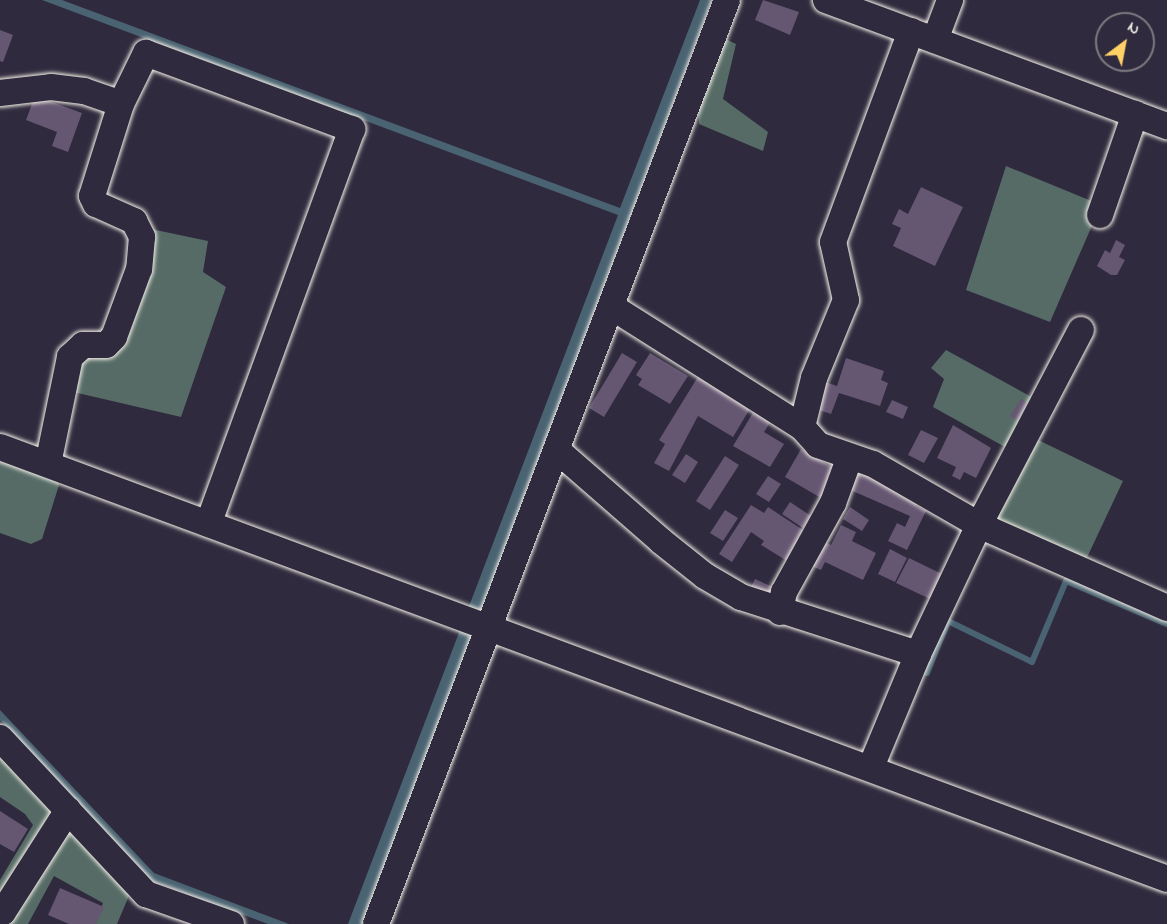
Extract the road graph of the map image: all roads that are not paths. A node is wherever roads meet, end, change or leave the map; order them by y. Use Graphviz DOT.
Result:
graph roads {
  1 [pos="727,0"];
  2 [pos="826,0"];
  3 [pos="950,0"];
  4 [pos="911,31"];
  5 [pos="935,40"];
  6 [pos="0,93"];
  7 [pos="120,104"];
  8 [pos="1135,114"];
  9 [pos="1167,126"];
  10 [pos="1100,215"];
  11 [pos="612,307"];
  12 [pos="1081,330"];
  13 [pos="802,427"];
  14 [pos="0,447"];
  15 [pos="558,451"];
  16 [pos="849,459"];
  17 [pos="48,464"];
  18 [pos="208,524"];
  19 [pos="979,525"];
  20 [pos="1167,608"];
  21 [pos="780,612"];
  22 [pos="489,629"];
  23 [pos="918,654"];
  24 [pos="0,738"];
  25 [pos="872,767"];
  26 [pos="68,810"];
  27 [pos="1167,879"];
  28 [pos="1,914"];
  29 [pos="231,924"];
  30 [pos="376,924"];
  1 -- 11 [label="street"];
  2 -- 4 [label="street"];
  3 -- 5 [label="street"];
  4 -- 5 [label="street"];
  4 -- 13 [label="street"];
  5 -- 8 [label="street"];
  6 -- 7 [label="street"];
  7 -- 17 [label="street"];
  7 -- 18 [label="street"];
  8 -- 9 [label="street"];
  8 -- 10 [label="street"];
  11 -- 13 [label="street"];
  11 -- 15 [label="street"];
  12 -- 19 [label="street"];
  13 -- 16 [label="street"];
  14 -- 17 [label="street"];
  15 -- 21 [label="street"];
  15 -- 22 [label="street"];
  16 -- 19 [label="street"];
  16 -- 21 [label="street"];
  17 -- 18 [label="street"];
  18 -- 22 [label="street"];
  19 -- 20 [label="street"];
  19 -- 23 [label="street"];
  21 -- 23 [label="street"];
  22 -- 25 [label="street"];
  22 -- 30 [label="street"];
  23 -- 25 [label="street"];
  24 -- 26 [label="street"];
  25 -- 27 [label="street"];
  26 -- 28 [label="street"];
  26 -- 29 [label="street"];
}
